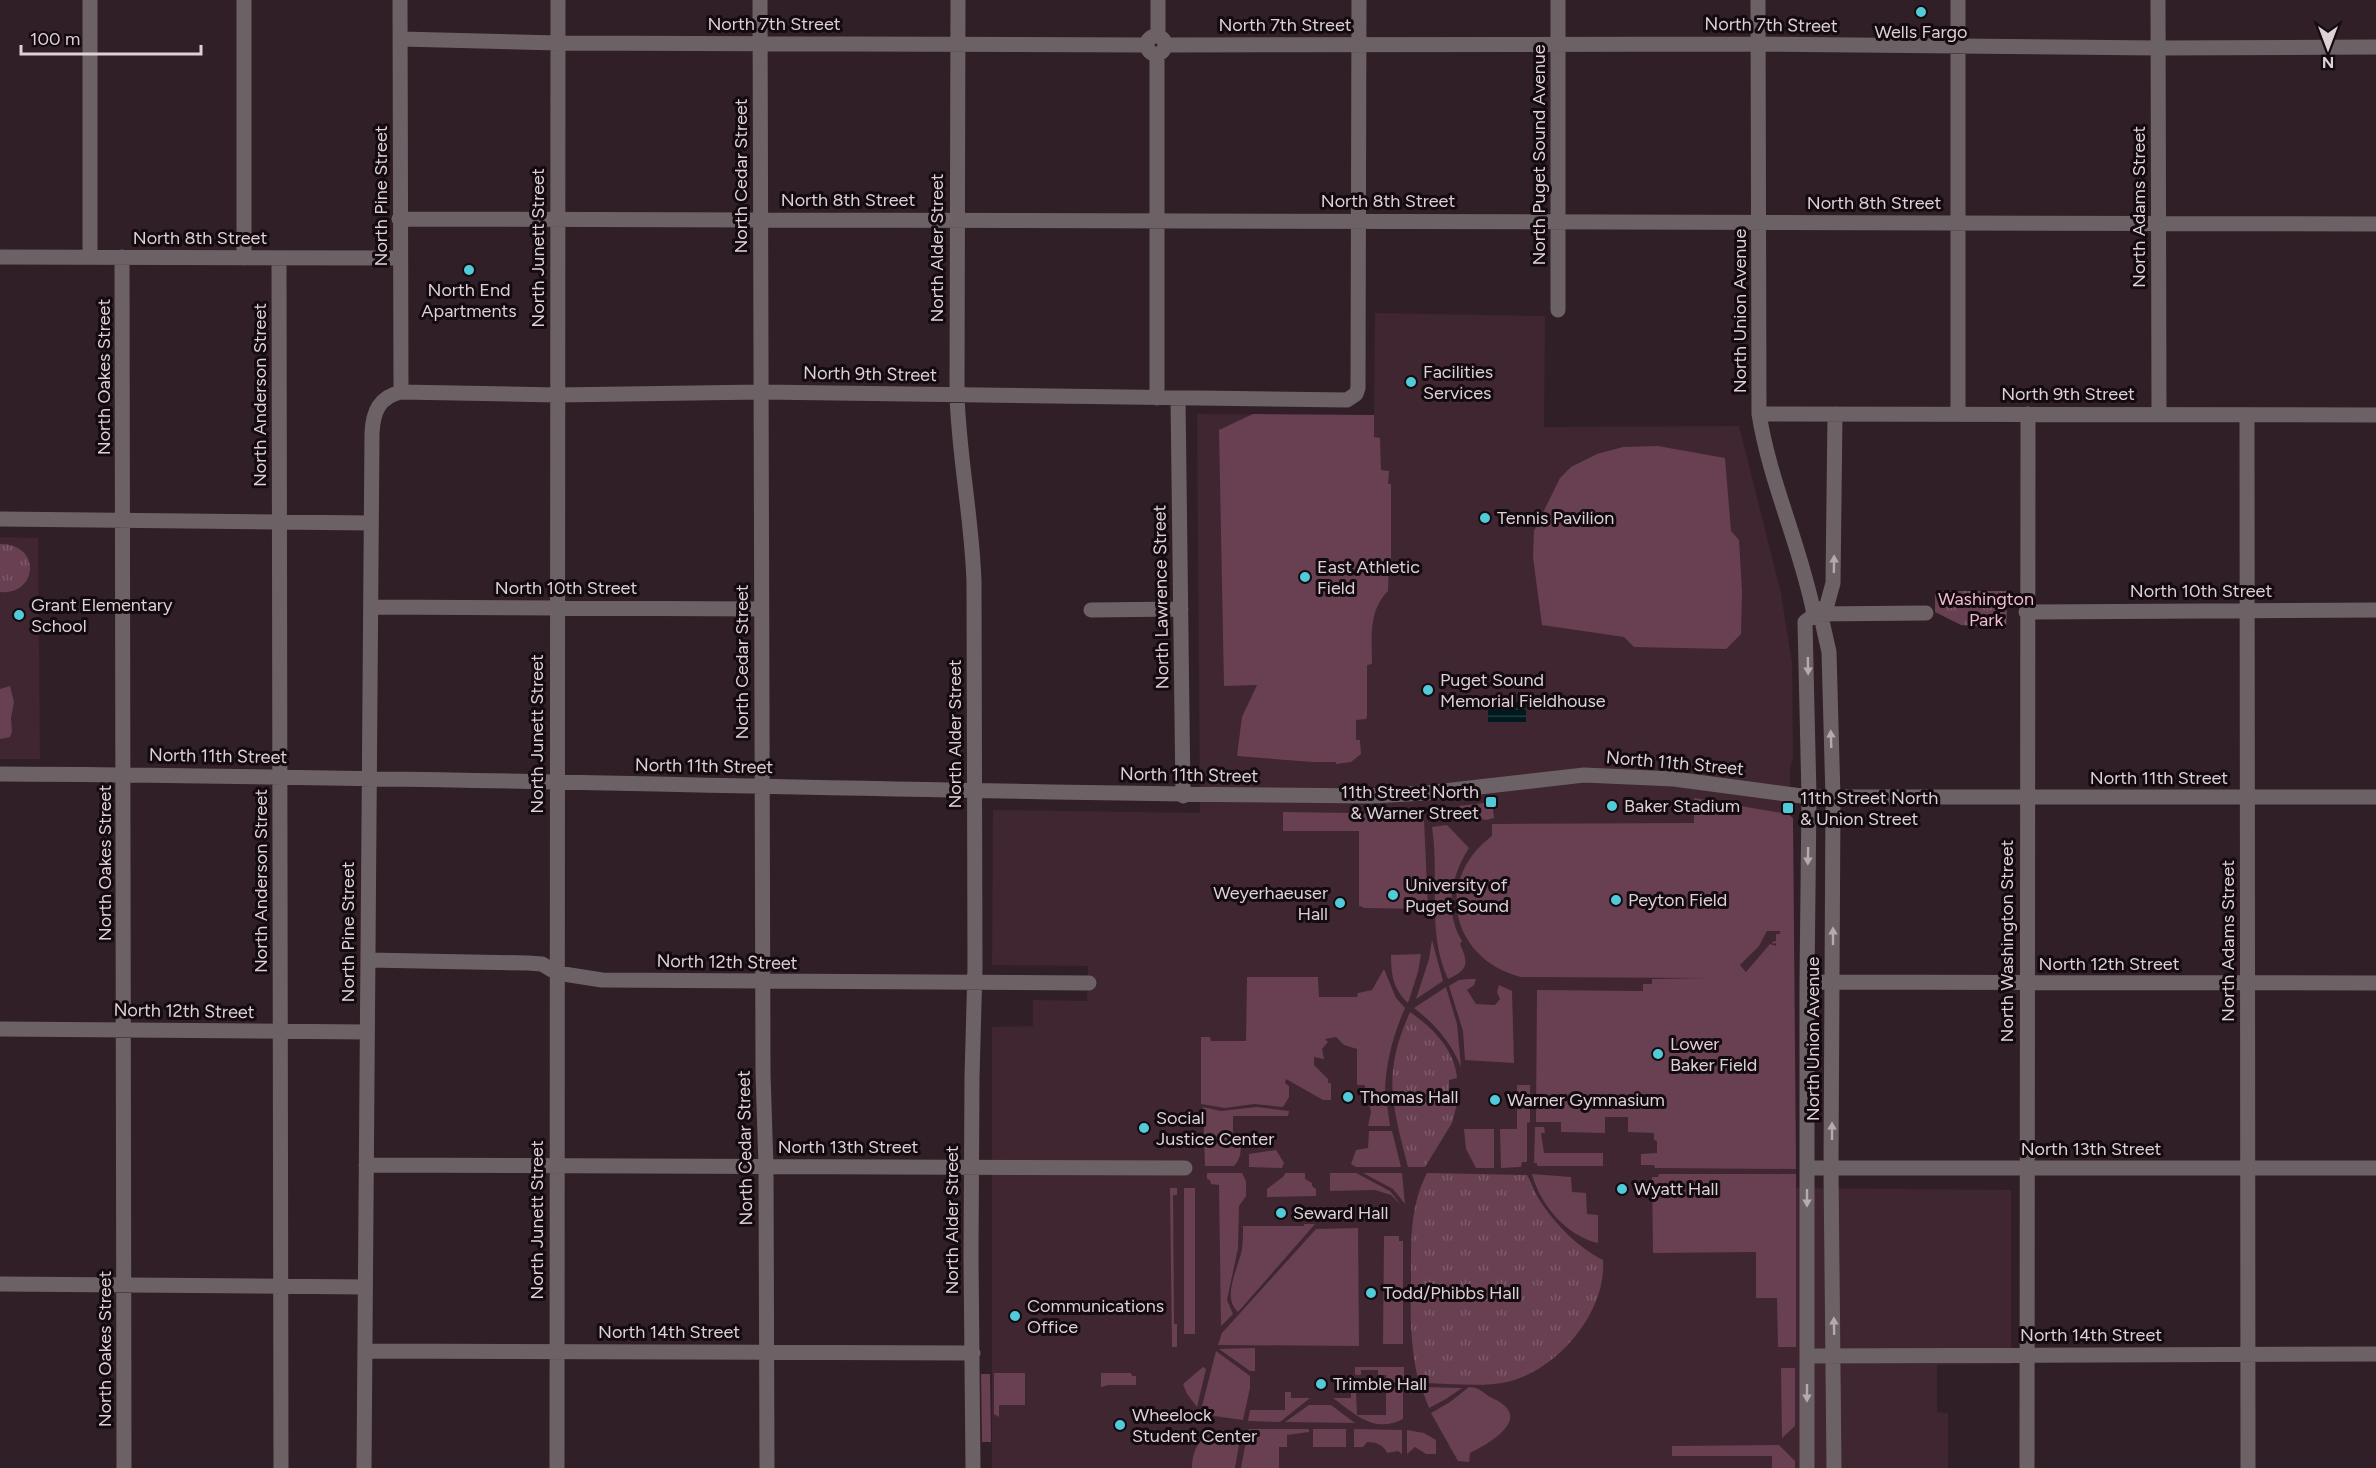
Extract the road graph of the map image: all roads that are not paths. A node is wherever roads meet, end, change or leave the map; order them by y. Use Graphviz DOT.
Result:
graph roads {
  1 [pos="90,0"];
  2 [pos="244,0"];
  3 [pos="400,0"];
  4 [pos="558,0"];
  5 [pos="760,0"];
  6 [pos="958,0"];
  7 [pos="1158,0"];
  8 [pos="1359,0"];
  9 [pos="1558,0"];
  10 [pos="1758,0"];
  11 [pos="1958,0"];
  12 [pos="2158,0"];
  13 [pos="400,39"];
  14 [pos="558,43"];
  15 [pos="760,44"];
  16 [pos="958,44"];
  17 [pos="1358,44"];
  18 [pos="1757,44"];
  19 [pos="1157,45"];
  20 [pos="1558,45"];
  21 [pos="1958,46"];
  22 [pos="2376,47"];
  23 [pos="2158,48"];
  24 [pos="399,219"];
  25 [pos="557,219"];
  26 [pos="760,219"];
  27 [pos="957,219"];
  28 [pos="1157,220"];
  29 [pos="1357,220"];
  30 [pos="1558,221"];
  31 [pos="1760,222"];
  32 [pos="1958,223"];
  33 [pos="2376,224"];
  34 [pos="2158,225"];
  35 [pos="0,257"];
  36 [pos="90,257"];
  37 [pos="122,257"];
  38 [pos="244,258"];
  39 [pos="279,258"];
  40 [pos="400,258"];
  41 [pos="1558,310"];
  42 [pos="401,392"];
  43 [pos="761,392"];
  44 [pos="557,394"];
  45 [pos="957,395"];
  46 [pos="1157,398"];
  47 [pos="1178,398"];
  48 [pos="384,400"];
  49 [pos="2159,413"];
  50 [pos="1759,414"];
  51 [pos="1835,414"];
  52 [pos="1959,414"];
  53 [pos="2028,414"];
  54 [pos="2247,415"];
  55 [pos="2376,415"];
  56 [pos="0,519"];
  57 [pos="124,520"];
  58 [pos="280,521"];
  59 [pos="371,523"];
  60 [pos="371,607"];
  61 [pos="557,608"];
  62 [pos="761,609"];
  63 [pos="1181,609"];
  64 [pos="1091,610"];
  65 [pos="2247,610"];
  66 [pos="2376,610"];
  67 [pos="2026,612"];
  68 [pos="1926,613"];
  69 [pos="1814,615"];
  70 [pos="0,774"];
  71 [pos="124,775"];
  72 [pos="280,776"];
  73 [pos="369,777"];
  74 [pos="557,784"];
  75 [pos="762,787"];
  76 [pos="974,792"];
  77 [pos="1183,796"];
  78 [pos="1809,797"];
  79 [pos="2247,797"];
  80 [pos="2376,797"];
  81 [pos="1833,798"];
  82 [pos="2027,798"];
  83 [pos="368,960"];
  84 [pos="557,973"];
  85 [pos="762,982"];
  86 [pos="1807,982"];
  87 [pos="1833,982"];
  88 [pos="975,983"];
  89 [pos="1089,983"];
  90 [pos="2376,983"];
  91 [pos="2026,984"];
  92 [pos="2248,984"];
  93 [pos="0,1029"];
  94 [pos="124,1030"];
  95 [pos="281,1032"];
  96 [pos="367,1032"];
  97 [pos="366,1165"];
  98 [pos="556,1166"];
  99 [pos="766,1167"];
  100 [pos="972,1168"];
  101 [pos="1185,1168"];
  102 [pos="1807,1168"];
  103 [pos="1831,1168"];
  104 [pos="2026,1168"];
  105 [pos="2248,1168"];
  106 [pos="2376,1168"];
  107 [pos="0,1284"];
  108 [pos="124,1285"];
  109 [pos="281,1286"];
  110 [pos="365,1287"];
  111 [pos="365,1351"];
  112 [pos="556,1352"];
  113 [pos="767,1352"];
  114 [pos="972,1353"];
  115 [pos="2248,1354"];
  116 [pos="2376,1354"];
  117 [pos="1834,1355"];
  118 [pos="2027,1355"];
  119 [pos="1807,1356"];
  120 [pos="124,1468"];
  121 [pos="281,1468"];
  122 [pos="364,1468"];
  123 [pos="557,1468"];
  124 [pos="766,1468"];
  125 [pos="973,1468"];
  126 [pos="1807,1468"];
  127 [pos="1834,1468"];
  128 [pos="2027,1468"];
  129 [pos="2248,1468"];
  1 -- 36 [label="street"];
  2 -- 38 [label="street"];
  3 -- 13 [label="street, North Pine Street"];
  4 -- 14 [label="street, North Junett Street"];
  5 -- 15 [label="street, North Cedar Street"];
  6 -- 16 [label="street, North Alder Street"];
  7 -- 19 [label="street"];
  8 -- 17 [label="street"];
  9 -- 20 [label="street, North Puget Sound Avenue"];
  10 -- 18 [label="street, North Union Avenue"];
  11 -- 21 [label="street"];
  12 -- 23 [label="street, North Adams Street"];
  13 -- 14 [label="street, North 7th Street"];
  13 -- 24 [label="street, North Pine Street"];
  14 -- 15 [label="street, North 7th Street"];
  14 -- 25 [label="street, North Junett Street"];
  15 -- 16 [label="street, North 7th Street"];
  15 -- 26 [label="street, North Cedar Street"];
  16 -- 19 [label="street, North 7th Street"];
  16 -- 27 [label="street, North Alder Street"];
  17 -- 19 [label="street, North 7th Street"];
  17 -- 20 [label="street, North 7th Street"];
  17 -- 29 [label="street"];
  18 -- 20 [label="street, North 7th Street"];
  18 -- 21 [label="street, North 7th Street"];
  18 -- 31 [label="street, North Union Avenue"];
  19 -- 28 [label="street"];
  20 -- 30 [label="street, North Puget Sound Avenue"];
  21 -- 23 [label="street, North 7th Street"];
  21 -- 32 [label="street"];
  22 -- 23 [label="street, North 7th Street"];
  23 -- 34 [label="street, North Adams Street"];
  24 -- 25 [label="street, North 8th Street"];
  24 -- 40 [label="street, North Pine Street"];
  25 -- 26 [label="street, North 8th Street"];
  25 -- 44 [label="street, North Junett Street"];
  26 -- 27 [label="street, North 8th Street"];
  26 -- 43 [label="street, North Cedar Street"];
  27 -- 28 [label="street, North 8th Street"];
  27 -- 45 [label="street, North Alder Street"];
  28 -- 29 [label="street, North 8th Street"];
  28 -- 46 [label="street"];
  29 -- 30 [label="street, North 8th Street"];
  29 -- 47 [label="street, North 9th Street"];
  30 -- 31 [label="street, North 8th Street"];
  30 -- 41 [label="street, North Puget Sound Avenue"];
  31 -- 32 [label="street, North 8th Street"];
  31 -- 50 [label="street, North Union Avenue"];
  32 -- 34 [label="street, North 8th Street"];
  32 -- 52 [label="street"];
  33 -- 34 [label="street, North 8th Street"];
  34 -- 49 [label="street, North Adams Street"];
  35 -- 36 [label="street, North 8th Street"];
  36 -- 37 [label="street, North 8th Street"];
  37 -- 38 [label="street, North 8th Street"];
  37 -- 57 [label="street, North Oakes Street"];
  38 -- 39 [label="street, North 8th Street"];
  39 -- 40 [label="street, North 8th Street"];
  39 -- 58 [label="street, North Anderson Street"];
  40 -- 42 [label="street, North Pine Street"];
  42 -- 44 [label="street, North 9th Street"];
  42 -- 48 [label="street, North 9th Street"];
  43 -- 44 [label="street, North 9th Street"];
  43 -- 45 [label="street, North 9th Street"];
  43 -- 62 [label="street, North Cedar Street"];
  44 -- 61 [label="street, North Junett Street"];
  45 -- 46 [label="street, North 9th Street"];
  45 -- 76 [label="street, North Alder Street"];
  46 -- 47 [label="street, North 9th Street"];
  47 -- 63 [label="street, North Lawrence Street"];
  48 -- 59 [label="street, North Pine Street"];
  49 -- 53 [label="street, North 9th Street"];
  49 -- 54 [label="street, North 9th Street"];
  50 -- 51 [label="street, North 9th Street"];
  50 -- 69 [label="street, North Union Avenue"];
  51 -- 52 [label="street, North 9th Street"];
  69 -- 51 [label="street, North Union Avenue, one-way"];
  52 -- 53 [label="street, North 9th Street"];
  53 -- 67 [label="street, North Washington Street"];
  54 -- 55 [label="street, North 9th Street"];
  54 -- 65 [label="street, North Adams Street"];
  56 -- 57 [label="street"];
  57 -- 58 [label="street"];
  57 -- 71 [label="street, North Oakes Street"];
  58 -- 59 [label="street"];
  58 -- 72 [label="street, North Anderson Street"];
  59 -- 60 [label="street, North Pine Street"];
  60 -- 61 [label="street, North 10th Street"];
  60 -- 73 [label="street, North Pine Street"];
  61 -- 62 [label="street, North 10th Street"];
  61 -- 74 [label="street, North Junett Street"];
  62 -- 75 [label="street, North Cedar Street"];
  63 -- 64 [label="street"];
  63 -- 77 [label="street, North Lawrence Street"];
  65 -- 66 [label="street, North 10th Street"];
  65 -- 67 [label="street, North 10th Street"];
  65 -- 79 [label="street, North Adams Street"];
  67 -- 82 [label="street, North Washington Street"];
  68 -- 69 [label="street"];
  69 -- 78 [label="street, North Union Avenue, one-way"];
  81 -- 69 [label="street, North Union Avenue, one-way"];
  70 -- 71 [label="street, North 11th Street"];
  71 -- 72 [label="street, North 11th Street"];
  71 -- 94 [label="street, North Oakes Street"];
  72 -- 73 [label="street, North 11th Street"];
  72 -- 95 [label="street, North Anderson Street"];
  73 -- 74 [label="street, North 11th Street"];
  73 -- 83 [label="street, North Pine Street"];
  74 -- 75 [label="street, North 11th Street"];
  74 -- 84 [label="street, North Junett Street"];
  75 -- 76 [label="street, North 11th Street"];
  75 -- 85 [label="street, North Cedar Street"];
  76 -- 77 [label="street, North 11th Street"];
  76 -- 88 [label="street, North Alder Street"];
  77 -- 78 [label="street, North 11th Street"];
  78 -- 81 [label="street, North 11th Street"];
  78 -- 86 [label="street, North Union Avenue, one-way"];
  79 -- 80 [label="street, North 11th Street"];
  79 -- 82 [label="street, North 11th Street"];
  79 -- 92 [label="street, North Adams Street"];
  81 -- 82 [label="street, North 11th Street"];
  87 -- 81 [label="street, North Union Avenue, one-way"];
  82 -- 91 [label="street, North Washington Street"];
  83 -- 84 [label="street, North 12th Street"];
  83 -- 96 [label="street, North Pine Street"];
  84 -- 85 [label="street, North 12th Street"];
  84 -- 98 [label="street, North Junett Street"];
  85 -- 88 [label="street, North 12th Street"];
  85 -- 99 [label="street, North Cedar Street"];
  86 -- 87 [label="street, North 12th Street"];
  86 -- 102 [label="street, North Union Avenue"];
  87 -- 91 [label="street, North 12th Street"];
  103 -- 87 [label="street, North Union Avenue, one-way"];
  88 -- 89 [label="street, North 12th Street"];
  88 -- 100 [label="street, North Alder Street"];
  90 -- 92 [label="street, North 12th Street"];
  91 -- 92 [label="street, North 12th Street"];
  91 -- 104 [label="street, North Washington Street"];
  92 -- 105 [label="street, North Adams Street"];
  93 -- 94 [label="street, North 12th Street"];
  94 -- 95 [label="street, North 12th Street"];
  94 -- 108 [label="street, North Oakes Street"];
  95 -- 96 [label="street, North 12th Street"];
  95 -- 109 [label="street, North Anderson Street"];
  96 -- 97 [label="street, North Pine Street"];
  97 -- 98 [label="street, North 13th Street"];
  97 -- 110 [label="street, North Pine Street"];
  98 -- 99 [label="street, North 13th Street"];
  98 -- 112 [label="street, North Junett Street"];
  99 -- 100 [label="street, North 13th Street"];
  99 -- 113 [label="street, North Cedar Street"];
  100 -- 101 [label="street, North 13th Street"];
  100 -- 114 [label="street, North Alder Street"];
  102 -- 103 [label="street, North 13th Street"];
  102 -- 119 [label="street, North Union Avenue, one-way"];
  103 -- 104 [label="street, North 13th Street"];
  117 -- 103 [label="street, North Union Avenue, one-way"];
  104 -- 105 [label="street, North 13th Street"];
  104 -- 118 [label="street, North Washington Street"];
  105 -- 106 [label="street, North 13th Street"];
  105 -- 115 [label="street, North Adams Street"];
  107 -- 108 [label="street"];
  108 -- 109 [label="street"];
  108 -- 120 [label="street, North Oakes Street"];
  109 -- 110 [label="street"];
  109 -- 121 [label="street, North Anderson Street"];
  110 -- 111 [label="street, North Pine Street"];
  111 -- 112 [label="street, North 14th Street"];
  111 -- 122 [label="street, North Pine Street"];
  112 -- 113 [label="street, North 14th Street"];
  112 -- 123 [label="street, North Junett Street"];
  113 -- 114 [label="street, North 14th Street"];
  113 -- 124 [label="street, North Cedar Street"];
  114 -- 125 [label="street, North Alder Street"];
  115 -- 116 [label="street, North 14th Street"];
  115 -- 118 [label="street, North 14th Street"];
  115 -- 129 [label="street, North Adams Street"];
  117 -- 118 [label="street, North 14th Street"];
  117 -- 119 [label="street, North 14th Street"];
  117 -- 127 [label="street, North Union Avenue"];
  118 -- 128 [label="street, North Washington Street"];
  119 -- 126 [label="street, North Union Avenue, one-way"];
}
